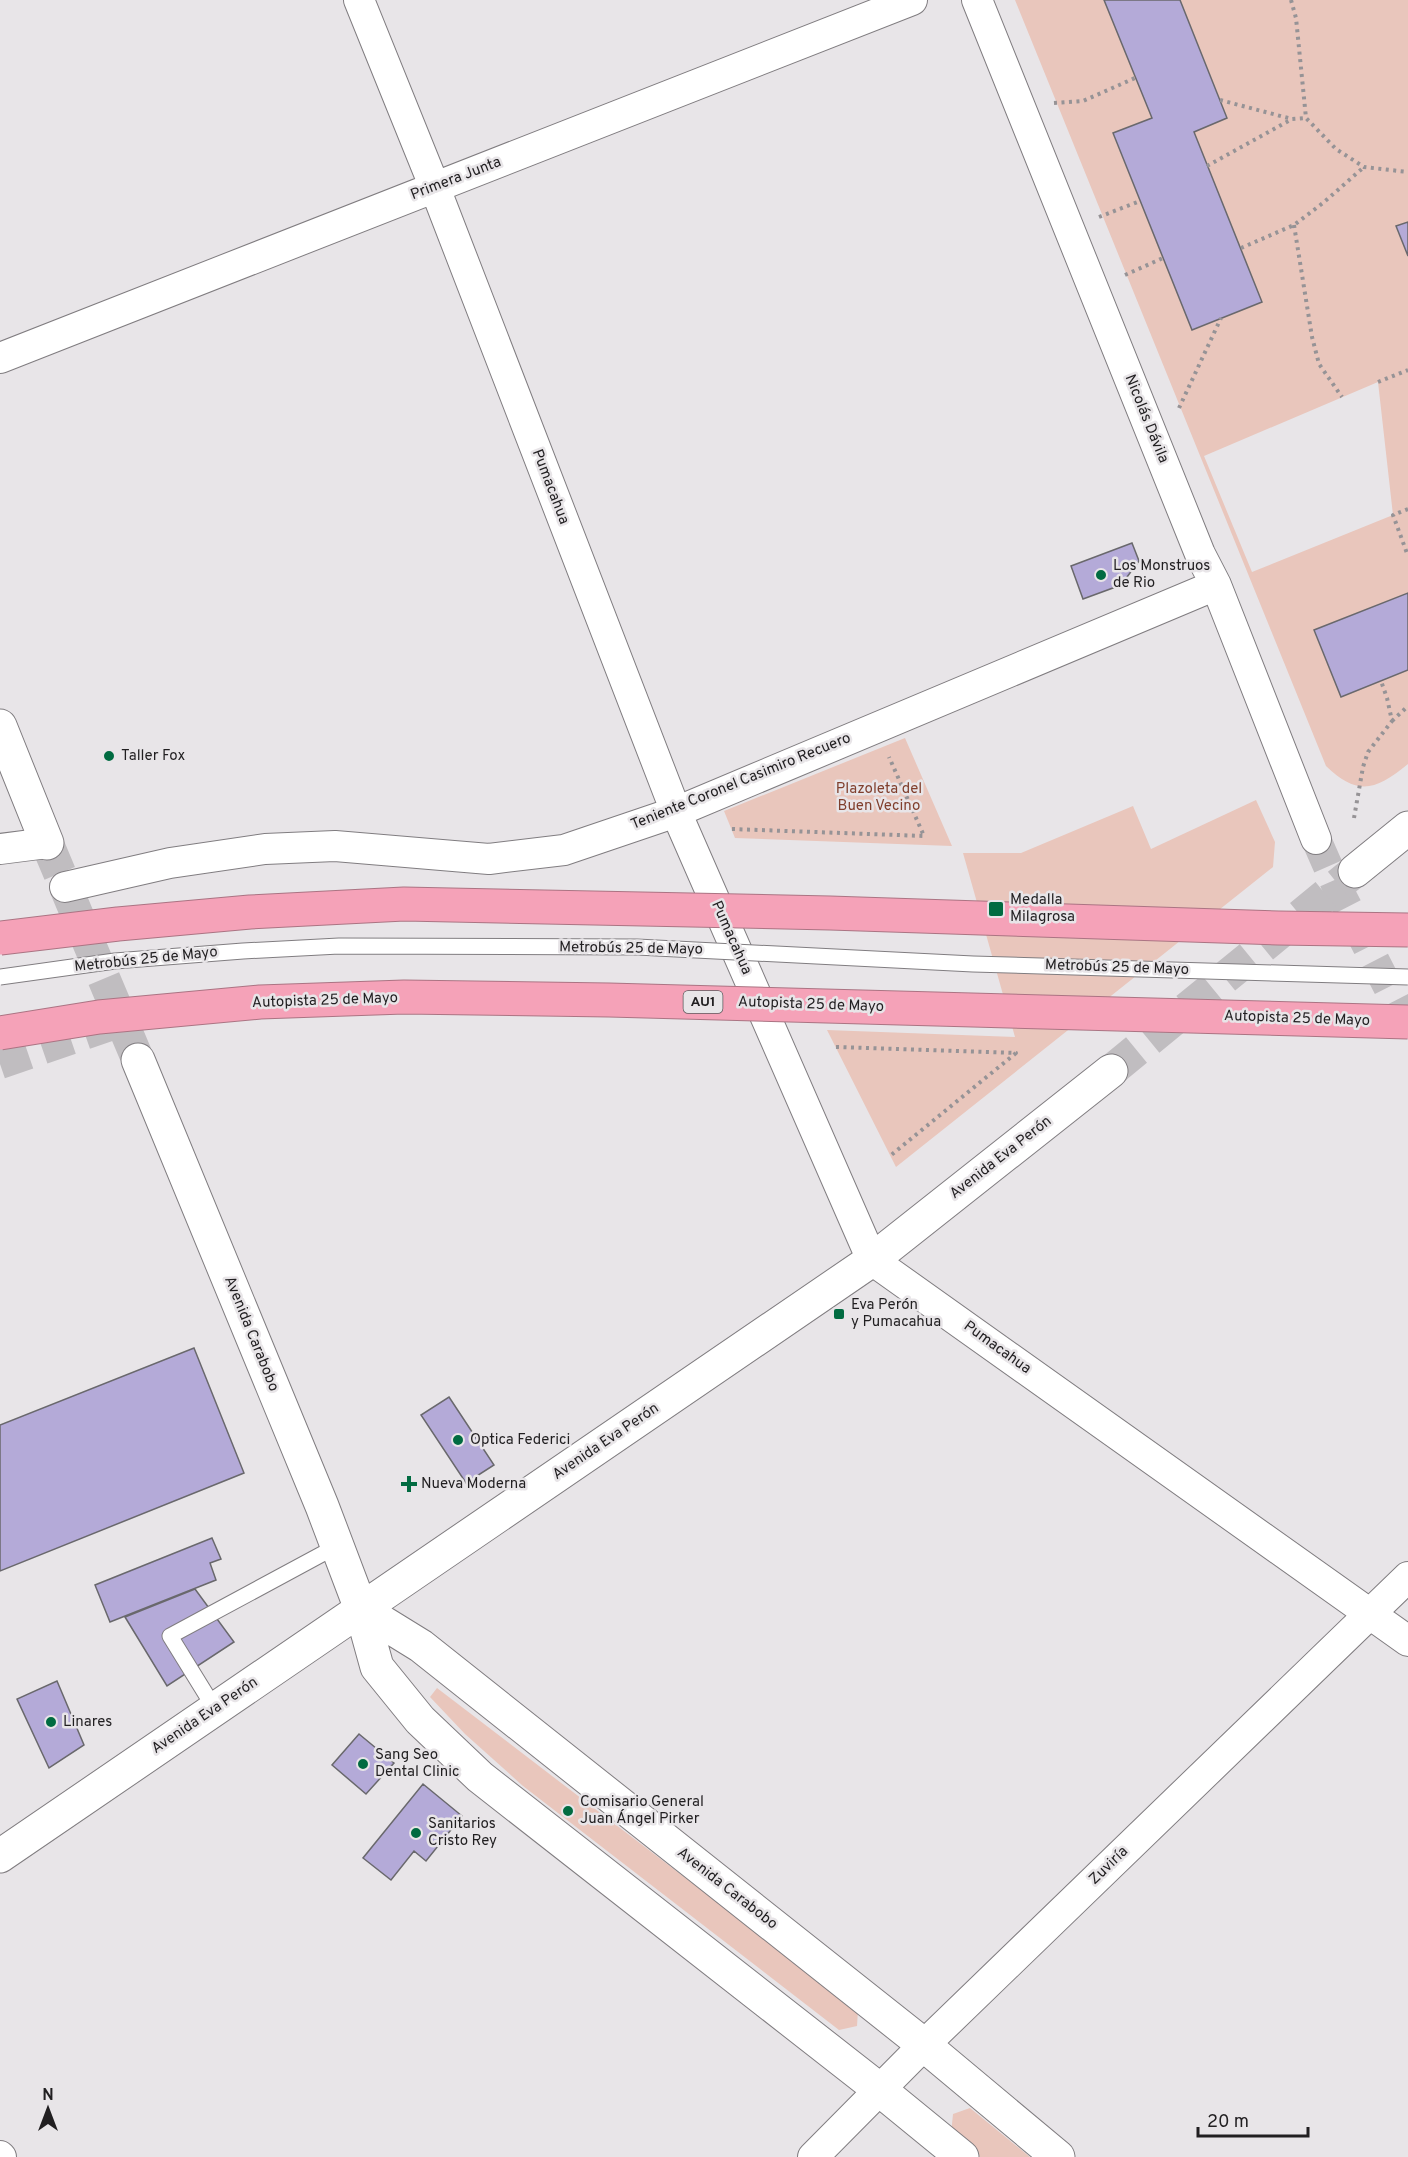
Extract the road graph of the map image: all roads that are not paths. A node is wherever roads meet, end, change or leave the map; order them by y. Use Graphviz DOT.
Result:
graph roads {
  1 [pos="359,0"];
  2 [pos="912,0"];
  3 [pos="977,0"];
  4 [pos="435,188"];
  5 [pos="0,358"];
  6 [pos="1216,585"];
  7 [pos="0,726"];
  8 [pos="676,812"];
  9 [pos="1408,828"];
  10 [pos="1316,838"];
  11 [pos="47,843"];
  12 [pos="0,849"];
  13 [pos="1355,872"];
  14 [pos="65,887"];
  15 [pos="1408,930"];
  16 [pos="0,938"];
  17 [pos="0,977"];
  18 [pos="1408,977"];
  19 [pos="1408,1022"];
  20 [pos="0,1033"];
  21 [pos="138,1060"];
  22 [pos="1111,1071"];
  23 [pos="872,1260"];
  24 [pos="337,1546"];
  25 [pos="1408,1577"];
  26 [pos="361,1610"];
  27 [pos="1369,1614"];
  28 [pos="1408,1641"];
  29 [pos="215,1709"];
  30 [pos="0,1856"];
  31 [pos="924,2045"];
  32 [pos="880,2090"];
  33 [pos="813,2157"];
  34 [pos="962,2157"];
  35 [pos="1058,2157"];
  1 -- 4 [label="street, Pumacahua"];
  2 -- 4 [label="street, Primera Junta"];
  3 -- 6 [label="street, Nicolás Dávila"];
  4 -- 5 [label="street, Primera Junta"];
  4 -- 8 [label="street, Pumacahua"];
  6 -- 8 [label="street, Teniente Coronel Casimiro Recuero"];
  6 -- 10 [label="street, Nicolás Dávila"];
  7 -- 11 [label="main road"];
  8 -- 14 [label="street, Teniente Coronel Casimiro Recuero"];
  8 -- 23 [label="street, Pumacahua"];
  9 -- 13 [label="main road"];
  11 -- 12 [label="street"];
  15 -- 16 [label="highway, bridge"];
  17 -- 18 [label="lane, Metrobús 25 de Mayo, bridge"];
  19 -- 20 [label="highway, Autopista 25 de Mayo / AU1, bridge"];
  21 -- 24 [label="main road, Avenida Carabobo"];
  22 -- 23 [label="main road, Avenida Eva Perón"];
  23 -- 26 [label="main road, Avenida Eva Perón"];
  23 -- 27 [label="street, Pumacahua"];
  24 -- 26 [label="main road, Avenida Carabobo"];
  24 -- 29 [label="lane"];
  25 -- 27 [label="street, Zuviría"];
  26 -- 29 [label="main road, Avenida Eva Perón"];
  26 -- 31 [label="main road, Avenida Carabobo"];
  26 -- 32 [label="main road, Avenida Carabobo"];
  27 -- 28 [label="street, Pumacahua"];
  27 -- 31 [label="street, Zuviría"];
  29 -- 30 [label="main road, Avenida Eva Perón"];
  31 -- 32 [label="street, Zuviría"];
  31 -- 35 [label="main road, Avenida Carabobo"];
  32 -- 33 [label="street, Zuviría"];
  32 -- 34 [label="main road, Avenida Carabobo"];
}
